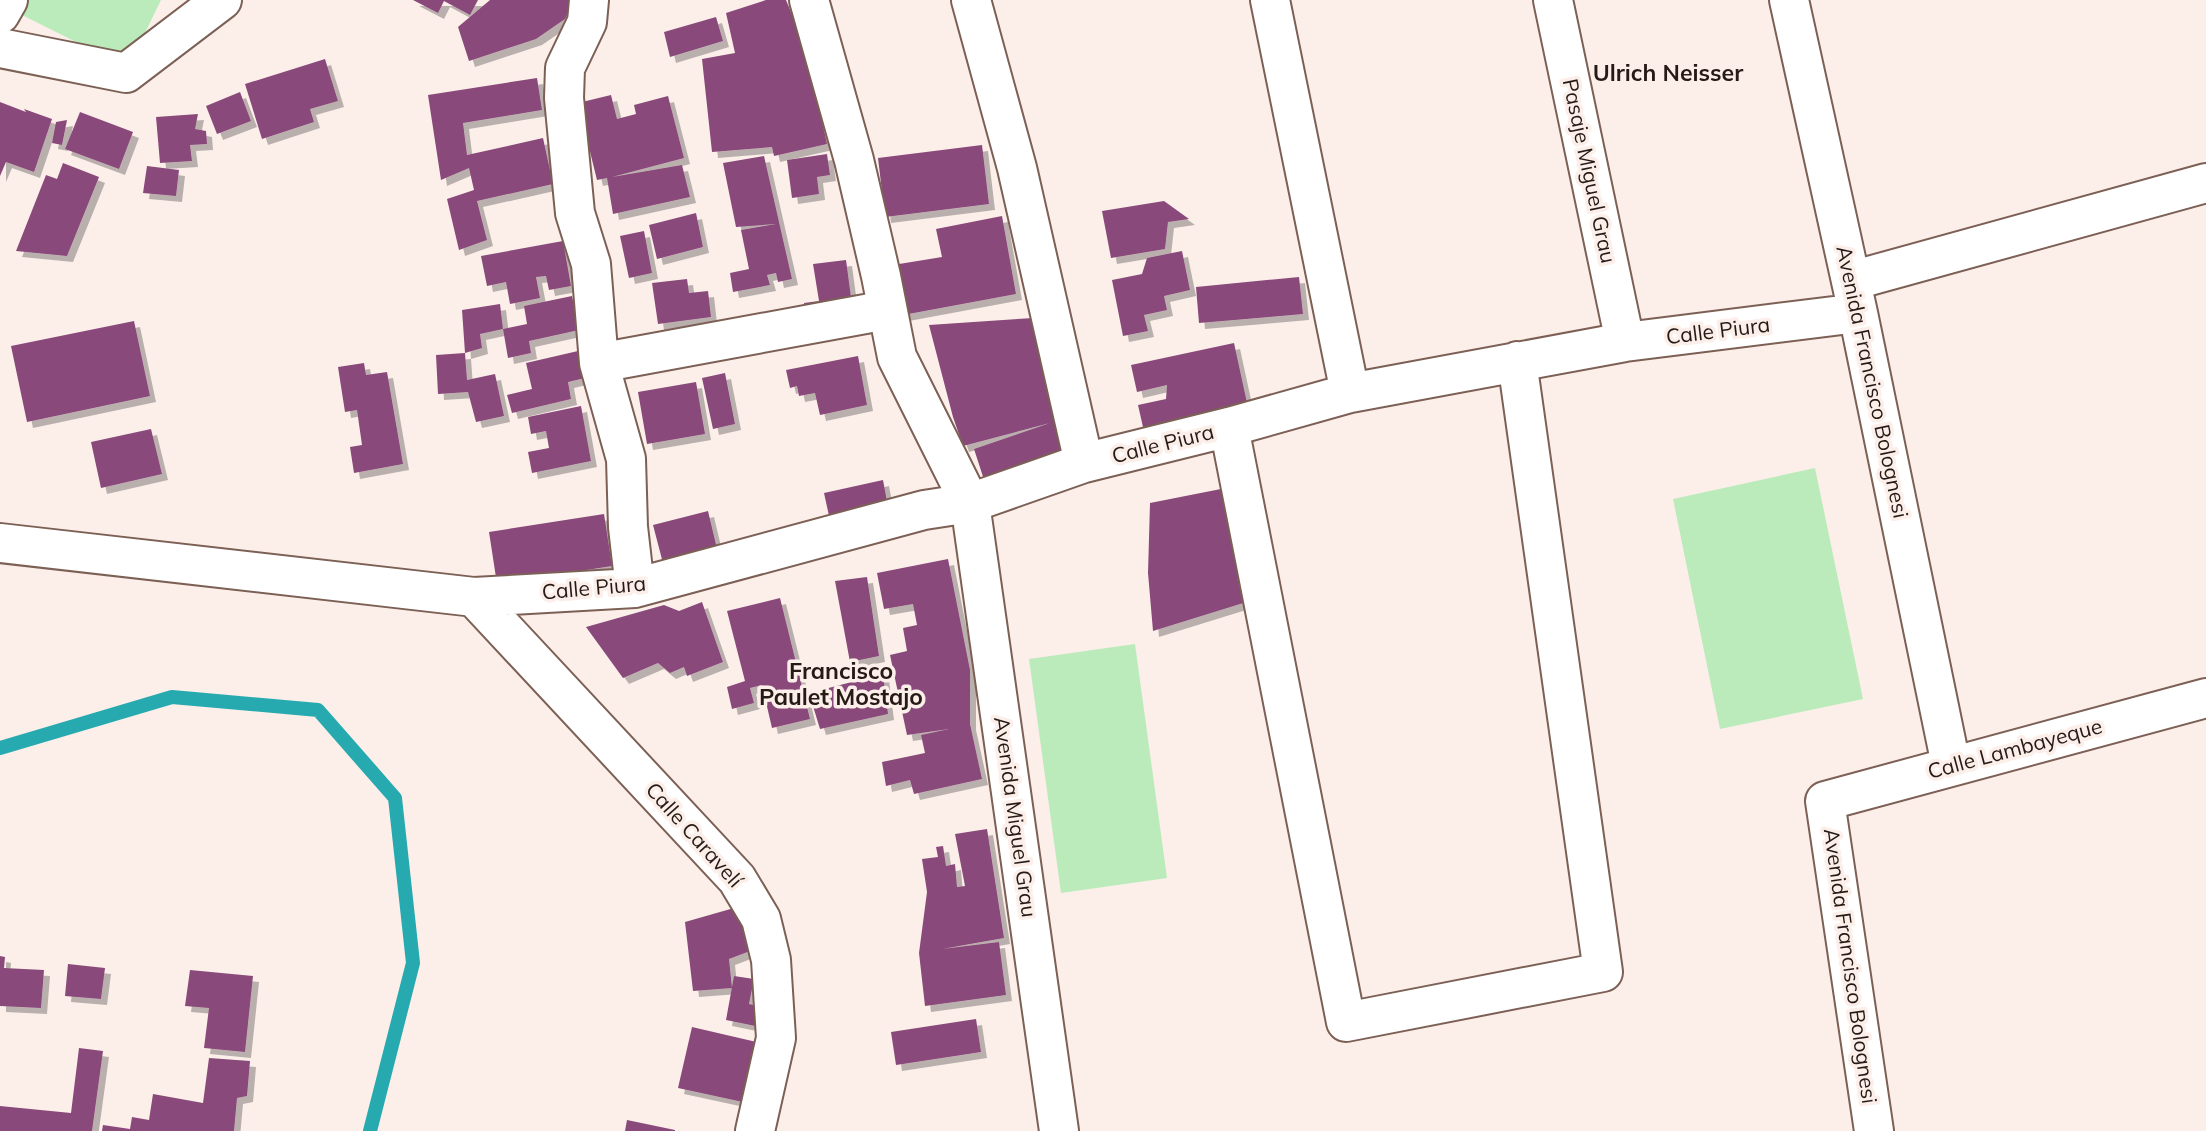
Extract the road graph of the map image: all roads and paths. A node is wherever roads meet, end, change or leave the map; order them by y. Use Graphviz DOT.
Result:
graph roads {
  1 [pos="8,0"];
  2 [pos="222,0"];
  3 [pos="589,0"];
  4 [pos="809,0"];
  5 [pos="971,0"];
  6 [pos="1270,0"];
  7 [pos="1553,0"];
  8 [pos="1789,0"];
  9 [pos="0,14"];
  10 [pos="0,48"];
  11 [pos="2206,184"];
  12 [pos="1854,297"];
  13 [pos="887,310"];
  14 [pos="1625,342"];
  15 [pos="1517,361"];
  16 [pos="599,363"];
  17 [pos="1350,393"];
  18 [pos="1229,427"];
  19 [pos="1084,463"];
  20 [pos="970,503"];
  21 [pos="0,543"];
  22 [pos="635,588"];
  23 [pos="474,597"];
  24 [pos="2206,698"];
  25 [pos="1951,765"];
  26 [pos="1825,801"];
  27 [pos="755,1131"];
  28 [pos="1059,1131"];
  29 [pos="1874,1131"];
  1 -- 9 [label="street"];
  2 -- 10 [label="street"];
  3 -- 16 [label="street"];
  4 -- 13 [label="street, Avenida Miguel Grau"];
  5 -- 19 [label="street"];
  6 -- 17 [label="street"];
  7 -- 14 [label="street, Pasaje Miguel Grau"];
  8 -- 12 [label="street, Avenida Francisco Bolognesi"];
  11 -- 12 [label="street, Calle Piura"];
  12 -- 14 [label="street, Calle Piura"];
  12 -- 25 [label="street, Avenida Francisco Bolognesi"];
  13 -- 16 [label="street"];
  13 -- 20 [label="street, Avenida Miguel Grau"];
  14 -- 15 [label="street, Calle Piura"];
  15 -- 17 [label="street, Calle Piura"];
  15 -- 18 [label="street"];
  16 -- 22 [label="street"];
  17 -- 18 [label="street, Calle Piura"];
  18 -- 19 [label="street, Calle Piura"];
  19 -- 20 [label="street, Calle Piura"];
  20 -- 22 [label="street, Calle Piura"];
  20 -- 28 [label="street, Avenida Miguel Grau"];
  21 -- 23 [label="street, Calle Piura"];
  22 -- 23 [label="street, Calle Piura"];
  23 -- 27 [label="street, Calle Caravelí"];
  24 -- 25 [label="street, Calle Lambayeque"];
  25 -- 26 [label="street, Calle Lambayeque"];
  26 -- 29 [label="street, Avenida Francisco Bolognesi"];
}
